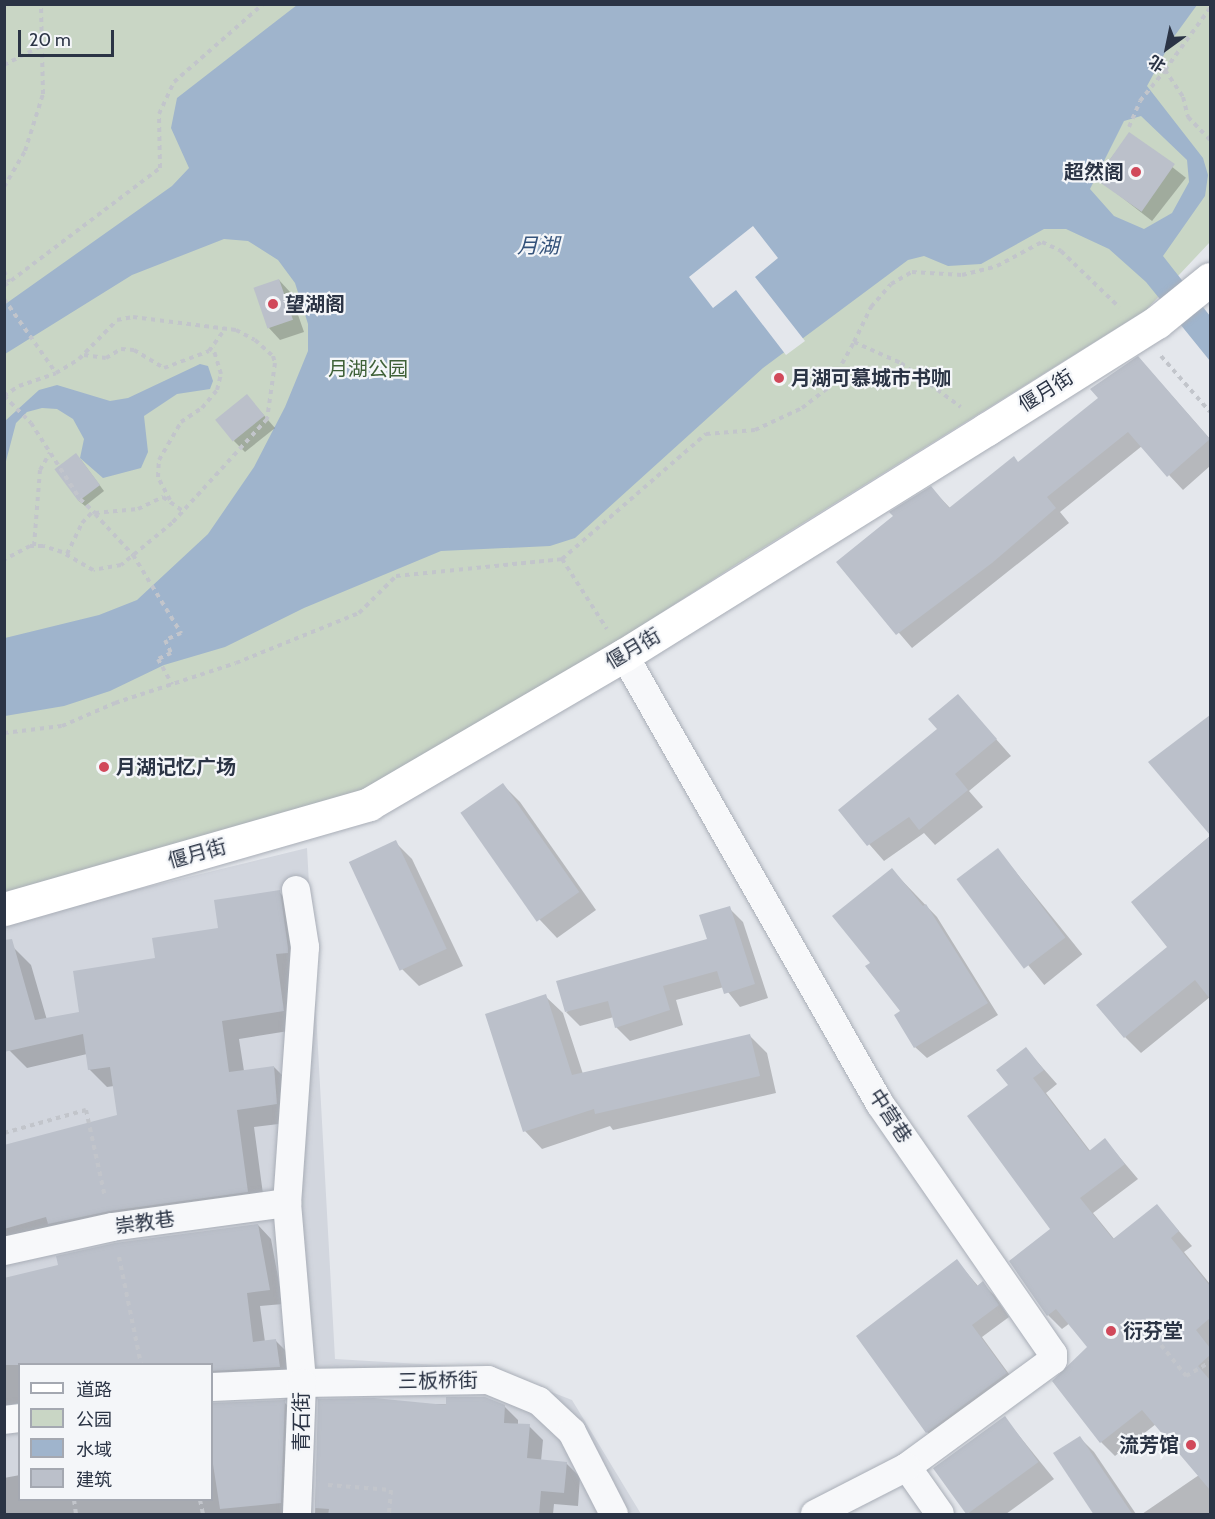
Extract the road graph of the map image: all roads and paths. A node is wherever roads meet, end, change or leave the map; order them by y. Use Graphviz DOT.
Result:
graph roads {
  1 [pos="41,4"];
  2 [pos="262,4"];
  3 [pos="1210,8"];
  4 [pos="41,46"];
  5 [pos="4,65"];
  6 [pos="1165,70"];
  7 [pos="1129,127"];
  8 [pos="1210,140"];
  9 [pos="4,187"];
  10 [pos="4,271"];
  11 [pos="1210,280"];
  12 [pos="9,282"];
  13 [pos="4,286"];
  14 [pos="4,299"];
  15 [pos="1149,327"];
  16 [pos="225,329"];
  17 [pos="854,342"];
  18 [pos="213,348"];
  19 [pos="83,355"];
  20 [pos="56,374"];
  21 [pos="4,396"];
  22 [pos="1210,412"];
  23 [pos="987,429"];
  24 [pos="50,453"];
  25 [pos="170,501"];
  26 [pos="183,511"];
  27 [pos="94,512"];
  28 [pos="34,546"];
  29 [pos="67,554"];
  30 [pos="132,555"];
  31 [pos="562,559"];
  32 [pos="4,560"];
  33 [pos="618,646"];
  34 [pos="172,684"];
  35 [pos="4,734"];
  36 [pos="296,890"];
  37 [pos="4,909"];
  38 [pos="4,1133"];
  39 [pos="287,1203"];
  40 [pos="112,1227"];
  41 [pos="4,1251"];
  42 [pos="1161,1345"];
  43 [pos="1210,1362"];
  44 [pos="141,1363"];
  45 [pos="303,1383"];
  46 [pos="213,1387"];
  47 [pos="907,1467"];
  48 [pos="300,1483"];
  49 [pos="297,1515"];
  50 [pos="388,1515"];
  51 [pos="615,1515"];
  52 [pos="815,1515"];
  53 [pos="940,1515"];
  1 -- 4 [label="path"];
  2 -- 12 [label="path"];
  3 -- 6 [label="path"];
  4 -- 5 [label="path"];
  4 -- 9 [label="path"];
  6 -- 7 [label="path"];
  6 -- 8 [label="path"];
  10 -- 12 [label="path"];
  11 -- 15 [label="street, 偃月街"];
  12 -- 13 [label="path"];
  14 -- 20 [label="path"];
  15 -- 17 [label="path"];
  15 -- 22 [label="path"];
  15 -- 23 [label="street, 偃月街"];
  16 -- 18 [label="path"];
  16 -- 19 [label="path"];
  16 -- 26 [label="path"];
  17 -- 23 [label="path"];
  17 -- 31 [label="path"];
  18 -- 19 [label="path"];
  18 -- 25 [label="path"];
  19 -- 20 [label="path"];
  20 -- 21 [label="path"];
  21 -- 24 [label="path"];
  23 -- 33 [label="street, 偃月街"];
  24 -- 27 [label="path"];
  24 -- 28 [label="path"];
  25 -- 26 [label="path"];
  25 -- 27 [label="path"];
  26 -- 30 [label="path"];
  27 -- 29 [label="path"];
  27 -- 30 [label="path"];
  28 -- 29 [label="path"];
  28 -- 32 [label="path"];
  29 -- 30 [label="path"];
  30 -- 34 [label="path"];
  31 -- 33 [label="path"];
  31 -- 34 [label="path"];
  33 -- 37 [label="street, 偃月街"];
  33 -- 47 [label="street, 中营巷"];
  34 -- 35 [label="path"];
  36 -- 39 [label="street"];
  38 -- 40 [label="path"];
  39 -- 40 [label="street, 崇教巷"];
  39 -- 45 [label="street"];
  40 -- 41 [label="street, 崇教巷"];
  40 -- 44 [label="path"];
  42 -- 43 [label="path"];
  45 -- 46 [label="street, 青石街"];
  45 -- 48 [label="street, 青石街"];
  45 -- 51 [label="street, 三板桥街"];
  47 -- 52 [label="street"];
  47 -- 53 [label="street"];
  48 -- 49 [label="street, 青石街"];
  48 -- 50 [label="path"];
}
